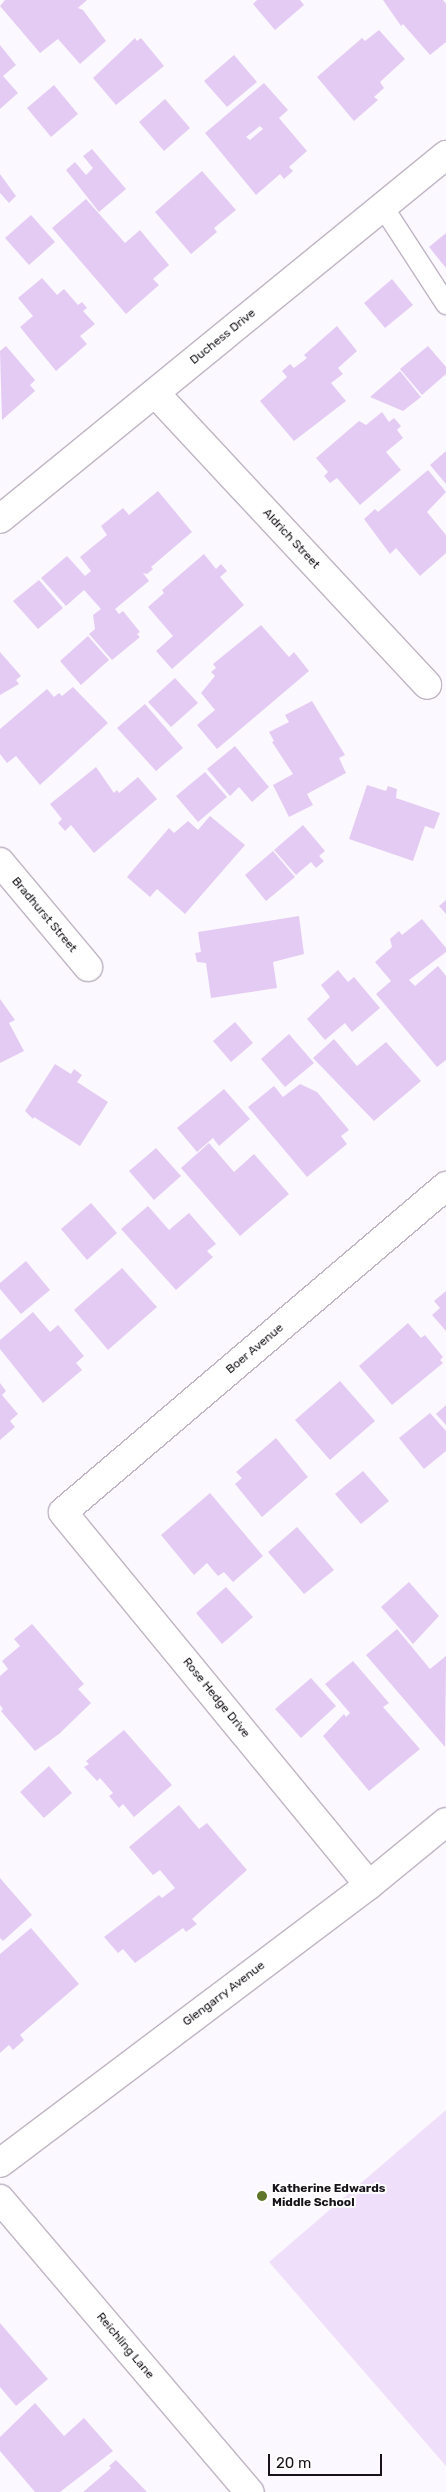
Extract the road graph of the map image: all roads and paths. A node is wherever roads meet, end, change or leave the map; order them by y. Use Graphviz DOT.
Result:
graph roads {
  1 [pos="446,155"];
  2 [pos="383,207"];
  3 [pos="446,304"];
  4 [pos="155,393"];
  5 [pos="0,519"];
  6 [pos="427,686"];
  7 [pos="0,862"];
  8 [pos="88,967"];
  9 [pos="446,1186"];
  10 [pos="63,1512"];
  11 [pos="446,1822"];
  12 [pos="369,1884"];
  13 [pos="0,2163"];
  14 [pos="0,2199"];
  15 [pos="249,2492"];
  1 -- 2 [label="street, Duchess Drive"];
  2 -- 3 [label="lane"];
  2 -- 4 [label="street, Duchess Drive"];
  4 -- 5 [label="street, Duchess Drive"];
  4 -- 6 [label="street, Aldrich Street"];
  7 -- 8 [label="street, Bradhurst Street"];
  9 -- 10 [label="street, Boer Avenue"];
  10 -- 12 [label="street, Rose Hedge Drive"];
  11 -- 12 [label="street, Glengarry Avenue"];
  12 -- 13 [label="street, Glengarry Avenue"];
  14 -- 15 [label="street, Reichling Lane"];
}
